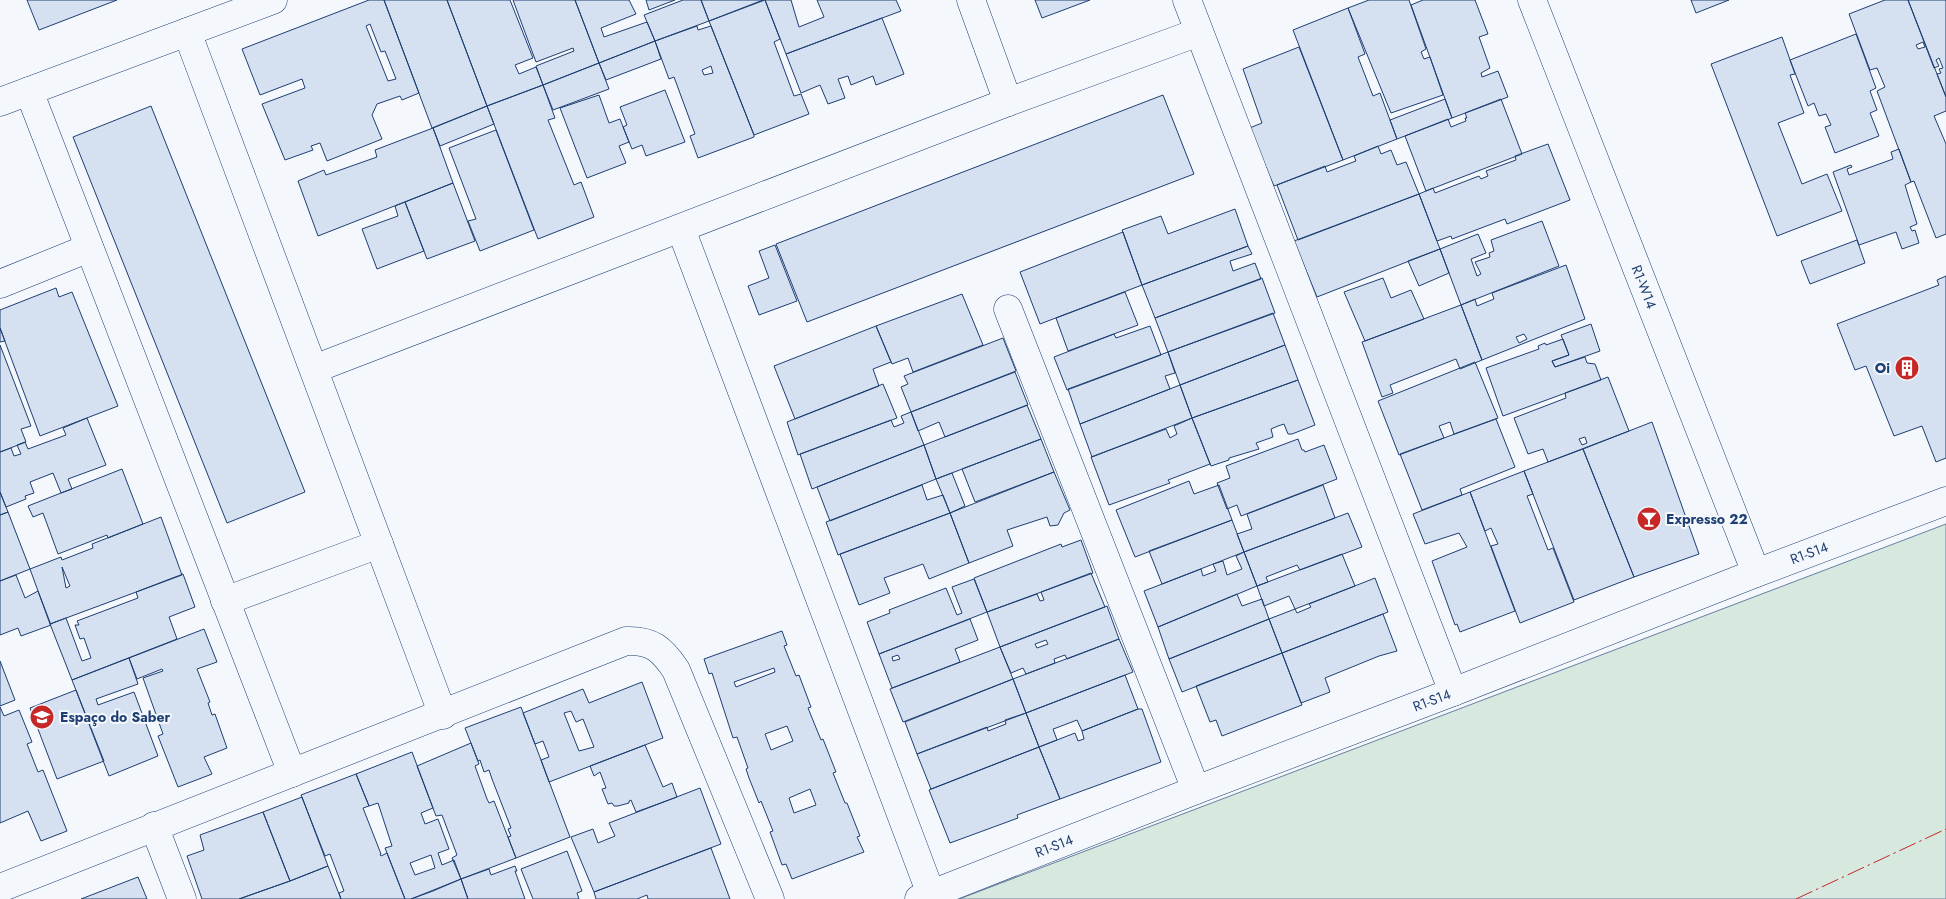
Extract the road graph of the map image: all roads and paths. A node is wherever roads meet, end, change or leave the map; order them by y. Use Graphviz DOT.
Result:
graph roads {
  1 [pos="273,0"];
  2 [pos="971,0"];
  3 [pos="1187,0"];
  4 [pos="1532,0"];
  5 [pos="187,32"];
  6 [pos="1200,32"];
  7 [pos="29,91"];
  8 [pos="0,102"];
  9 [pos="1008,102"];
  10 [pos="681,228"];
  11 [pos="89,248"];
  12 [pos="0,284"];
  13 [pos="1008,309"];
  14 [pos="314,369"];
  15 [pos="1946,500"];
  16 [pos="379,544"];
  17 [pos="1756,573"];
  18 [pos="225,601"];
  19 [pos="1453,692"];
  20 [pos="443,714"];
  21 [pos="292,773"];
  22 [pos="1196,790"];
  23 [pos="154,826"];
  24 [pos="0,888"];
  25 [pos="924,897"];
  26 [pos="182,899"];
  27 [pos="770,899"];
  1 -- 5 [label="street"];
  2 -- 9 [label="street"];
  3 -- 6 [label="street"];
  4 -- 17 [label="street, R1-W14"];
  5 -- 7 [label="street"];
  5 -- 14 [label="street"];
  6 -- 9 [label="street"];
  6 -- 19 [label="street"];
  7 -- 8 [label="street"];
  7 -- 11 [label="street"];
  9 -- 10 [label="street"];
  10 -- 14 [label="street"];
  10 -- 25 [label="street"];
  11 -- 12 [label="street"];
  11 -- 18 [label="street"];
  13 -- 22 [label="street"];
  14 -- 16 [label="street"];
  15 -- 17 [label="street, R1-S14"];
  16 -- 18 [label="street"];
  16 -- 20 [label="street"];
  17 -- 19 [label="street, R1-S14"];
  18 -- 21 [label="street"];
  19 -- 22 [label="street, R1-S14"];
  20 -- 21 [label="street"];
  20 -- 27 [label="street"];
  21 -- 23 [label="street"];
  22 -- 25 [label="street, R1-S14"];
  23 -- 24 [label="street"];
  23 -- 26 [label="street"];
}
